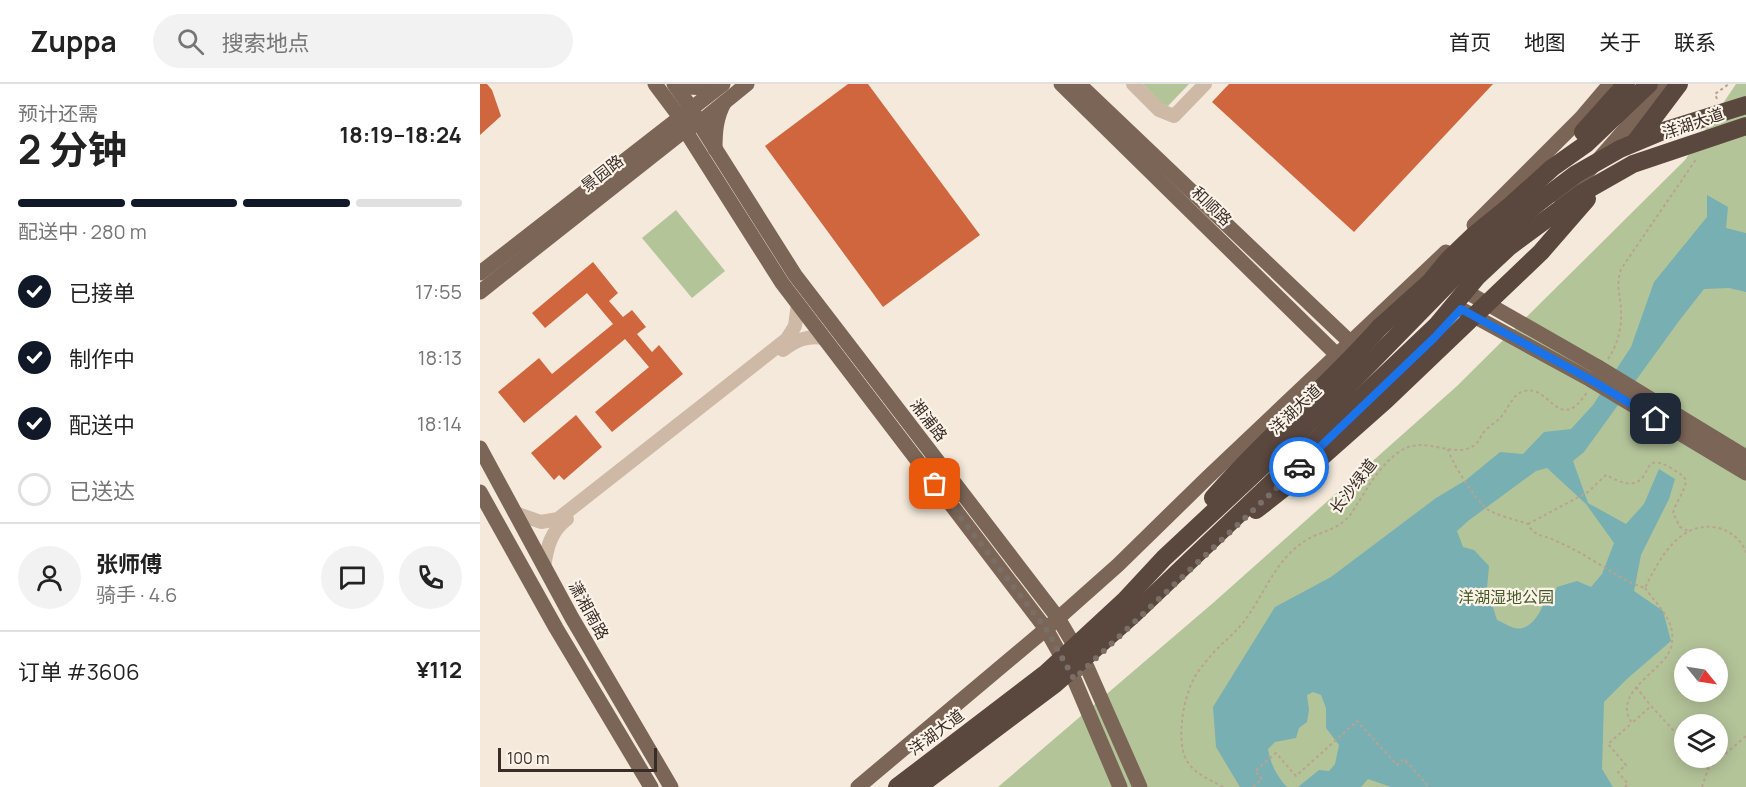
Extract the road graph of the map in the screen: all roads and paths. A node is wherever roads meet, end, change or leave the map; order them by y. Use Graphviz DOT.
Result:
graph roads {
  1 [pos="655,84"];
  2 [pos="674,84"];
  3 [pos="679,84"];
  4 [pos="723,84"];
  5 [pos="747,84"];
  6 [pos="1060,84"];
  7 [pos="1079,84"];
  8 [pos="1133,84"];
  9 [pos="1205,84"];
  10 [pos="1610,84"];
  11 [pos="1626,84"];
  12 [pos="1649,84"];
  13 [pos="1665,84"];
  14 [pos="1679,84"];
  15 [pos="1729,84"];
  16 [pos="1717,101"];
  17 [pos="724,103"];
  18 [pos="1746,105"];
  19 [pos="689,120"];
  20 [pos="1746,126"];
  21 [pos="716,150"];
  22 [pos="1698,158"];
  23 [pos="1552,168"];
  24 [pos="480,273"];
  25 [pos="480,292"];
  26 [pos="1472,295"];
  27 [pos="798,304"];
  28 [pos="1461,309"];
  29 [pos="824,338"];
  30 [pos="1350,342"];
  31 [pos="1337,355"];
  32 [pos="1595,376"];
  33 [pos="1659,412"];
  34 [pos="480,448"];
  35 [pos="1448,449"];
  36 [pos="1746,457"];
  37 [pos="1746,473"];
  38 [pos="480,492"];
  39 [pos="515,513"];
  40 [pos="1528,524"];
  41 [pos="1688,531"];
  42 [pos="1746,552"];
  43 [pos="1164,558"];
  44 [pos="544,567"];
  45 [pos="1171,579"];
  46 [pos="1645,588"];
  47 [pos="1058,618"];
  48 [pos="1046,629"];
  49 [pos="1087,667"];
  50 [pos="1074,679"];
  51 [pos="1635,687"];
  52 [pos="1651,706"];
  53 [pos="1632,723"];
  54 [pos="1674,731"];
  55 [pos="1746,736"];
  56 [pos="1708,769"];
  57 [pos="651,787"];
  58 [pos="671,787"];
  59 [pos="858,787"];
  60 [pos="897,787"];
  61 [pos="918,787"];
  62 [pos="933,787"];
  63 [pos="1120,787"];
  64 [pos="1140,787"];
  65 [pos="1223,787"];
  66 [pos="1253,787"];
  67 [pos="1429,787"];
  68 [pos="1625,787"];
  69 [pos="1702,787"];
  1 -- 19 [label="main road, 湘浦路"];
  2 -- 19 [label="main road, 湘浦路"];
  3 -- 4 [label="main road"];
  4 -- 19 [label="main road, 景园路"];
  5 -- 17 [label="main road, 景园路"];
  6 -- 31 [label="main road, 和顺路"];
  7 -- 30 [label="main road, 和顺路"];
  8 -- 9 [label="street"];
  10 -- 30 [label="main road, 洋湖大道"];
  11 -- 23 [label="highway"];
  12 -- 23 [label="highway"];
  13 -- 26 [label="main road"];
  14 -- 45 [label="highway, bridge"];
  15 -- 16 [label="path"];
  17 -- 19 [label="main road, 景园路"];
  17 -- 21 [label="main road"];
  18 -- 43 [label="highway, 洋湖大道, bridge"];
  19 -- 21 [label="main road, 湘浦路"];
  19 -- 24 [label="main road, 景园路"];
  19 -- 25 [label="main road, 景园路"];
  19 -- 27 [label="main road, 湘浦路"];
  20 -- 45 [label="highway, 洋湖大道, bridge"];
  21 -- 47 [label="main road, 湘浦路"];
  22 -- 32 [label="path, 长沙绿道"];
  23 -- 43 [label="highway, bridge"];
  26 -- 28 [label="main road"];
  26 -- 32 [label="main road"];
  27 -- 29 [label="main road, 湘浦路"];
  27 -- 39 [label="street"];
  28 -- 32 [label="main road"];
  28 -- 49 [label="main road"];
  29 -- 44 [label="street"];
  29 -- 48 [label="main road, 湘浦路"];
  30 -- 31 [label="main road, 洋湖大道"];
  31 -- 47 [label="main road, 洋湖大道"];
  32 -- 33 [label="main road, bridge"];
  32 -- 35 [label="path, 长沙绿道"];
  33 -- 36 [label="main road"];
  33 -- 37 [label="main road"];
  34 -- 39 [label="main road, 潇湘南路"];
  35 -- 40 [label="path"];
  35 -- 65 [label="path, 长沙绿道"];
  38 -- 57 [label="main road"];
  39 -- 44 [label="main road, 潇湘南路"];
  40 -- 41 [label="path"];
  40 -- 46 [label="path"];
  41 -- 42 [label="path"];
  41 -- 46 [label="path"];
  43 -- 60 [label="highway, 洋湖大道, bridge"];
  44 -- 58 [label="main road, 潇湘南路"];
  45 -- 61 [label="highway, 洋湖大道, bridge"];
  46 -- 51 [label="path"];
  47 -- 48 [label="main road, 洋湖大道"];
  47 -- 49 [label="main road, 湘浦路"];
  48 -- 50 [label="main road, 湘浦路"];
  48 -- 59 [label="main road, 洋湖大道"];
  49 -- 50 [label="main road"];
  49 -- 64 [label="main road, 湘浦路"];
  50 -- 62 [label="main road"];
  50 -- 63 [label="main road, 湘浦路"];
  51 -- 52 [label="path"];
  51 -- 53 [label="path"];
  52 -- 53 [label="path"];
  52 -- 54 [label="path"];
  53 -- 68 [label="path"];
  55 -- 56 [label="path"];
  56 -- 69 [label="path"];
  66 -- 67 [label="path"];
}
